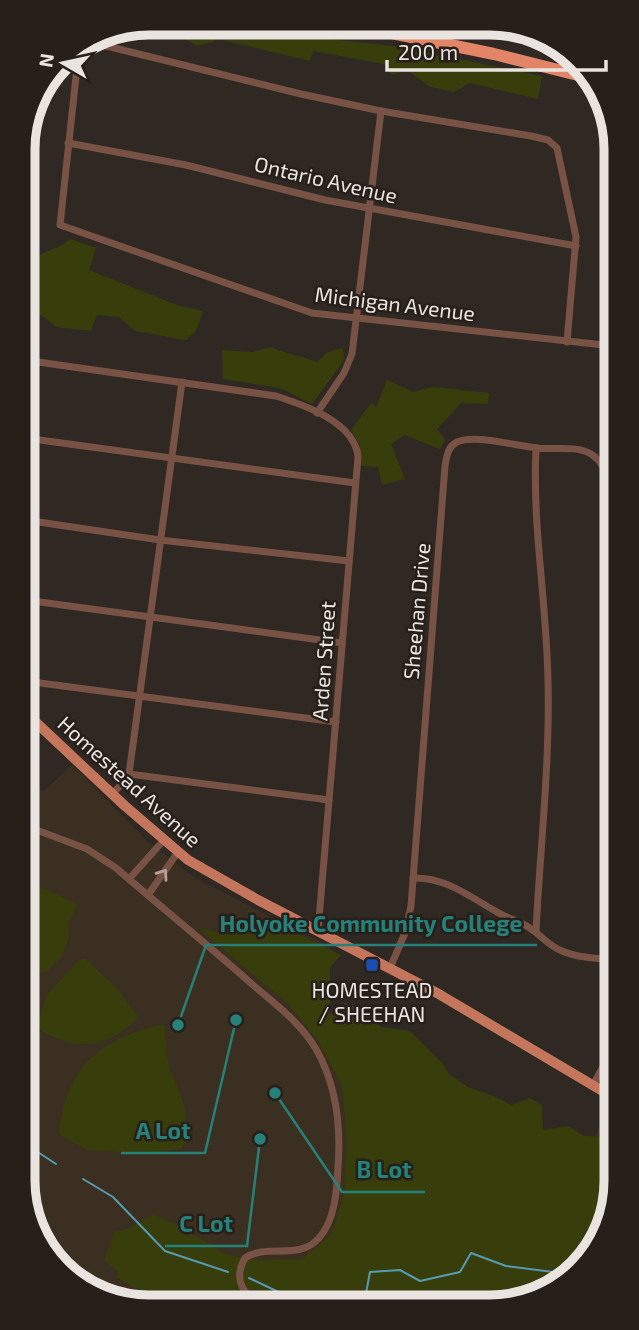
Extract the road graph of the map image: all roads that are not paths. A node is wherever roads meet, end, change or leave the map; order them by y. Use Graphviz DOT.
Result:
graph roads {
  1 [pos="402,35"];
  2 [pos="103,45"];
  3 [pos="78,60"];
  4 [pos="576,75"];
  5 [pos="381,111"];
  6 [pos="68,143"];
  7 [pos="369,208"];
  8 [pos="576,246"];
  9 [pos="356,318"];
  10 [pos="567,342"];
  11 [pos="604,345"];
  12 [pos="35,362"];
  13 [pos="182,382"];
  14 [pos="317,413"];
  15 [pos="35,439"];
  16 [pos="536,448"];
  17 [pos="171,459"];
  18 [pos="604,471"];
  19 [pos="355,483"];
  20 [pos="35,521"];
  21 [pos="160,540"];
  22 [pos="349,561"];
  23 [pos="35,601"];
  24 [pos="150,617"];
  25 [pos="342,643"];
  26 [pos="35,682"];
  27 [pos="140,696"];
  28 [pos="35,721"];
  29 [pos="336,722"];
  30 [pos="129,774"];
  31 [pos="112,794"];
  32 [pos="330,800"];
  33 [pos="35,830"];
  34 [pos="164,840"];
  35 [pos="178,852"];
  36 [pos="413,878"];
  37 [pos="129,879"];
  38 [pos="148,895"];
  39 [pos="318,931"];
  40 [pos="536,932"];
  41 [pos="604,958"];
  42 [pos="390,968"];
  43 [pos="604,1065"];
  44 [pos="593,1085"];
  45 [pos="604,1092"];
  46 [pos="248,1295"];
  1 -- 4 [label="highway"];
  2 -- 5 [label="street"];
  3 -- 6 [label="street"];
  5 -- 7 [label="street"];
  5 -- 8 [label="street"];
  6 -- 7 [label="street, Ontario Avenue"];
  6 -- 9 [label="street, Michigan Avenue"];
  7 -- 8 [label="street, Ontario Avenue"];
  7 -- 9 [label="street"];
  8 -- 10 [label="street"];
  9 -- 10 [label="street, Michigan Avenue"];
  9 -- 14 [label="street"];
  10 -- 11 [label="street, Michigan Avenue"];
  12 -- 13 [label="street"];
  13 -- 14 [label="street"];
  13 -- 17 [label="street"];
  14 -- 19 [label="street, Arden Street"];
  15 -- 17 [label="street"];
  16 -- 18 [label="street, Sheehan Drive"];
  16 -- 36 [label="street, Sheehan Drive"];
  16 -- 40 [label="street"];
  17 -- 19 [label="street"];
  17 -- 21 [label="street"];
  19 -- 22 [label="street, Arden Street"];
  20 -- 21 [label="street"];
  21 -- 22 [label="street"];
  21 -- 24 [label="street"];
  22 -- 25 [label="street, Arden Street"];
  23 -- 24 [label="street"];
  24 -- 25 [label="street"];
  24 -- 27 [label="street"];
  25 -- 29 [label="street, Arden Street"];
  26 -- 27 [label="street"];
  27 -- 29 [label="street"];
  27 -- 30 [label="street"];
  28 -- 31 [label="main road, Homestead Avenue"];
  29 -- 32 [label="street, Arden Street"];
  30 -- 31 [label="street"];
  30 -- 32 [label="street"];
  31 -- 34 [label="main road, Homestead Avenue"];
  32 -- 39 [label="street, Arden Street"];
  33 -- 37 [label="street"];
  34 -- 35 [label="main road, Homestead Avenue"];
  34 -- 37 [label="street"];
  38 -- 35 [label="street, one-way"];
  35 -- 39 [label="main road, Homestead Avenue"];
  36 -- 40 [label="street"];
  36 -- 42 [label="street, Sheehan Drive"];
  37 -- 38 [label="street"];
  38 -- 46 [label="street"];
  39 -- 42 [label="main road, Homestead Avenue"];
  40 -- 41 [label="street"];
  42 -- 44 [label="main road, Homestead Avenue"];
  43 -- 44 [label="street"];
  44 -- 45 [label="main road, Homestead Avenue"];
}
